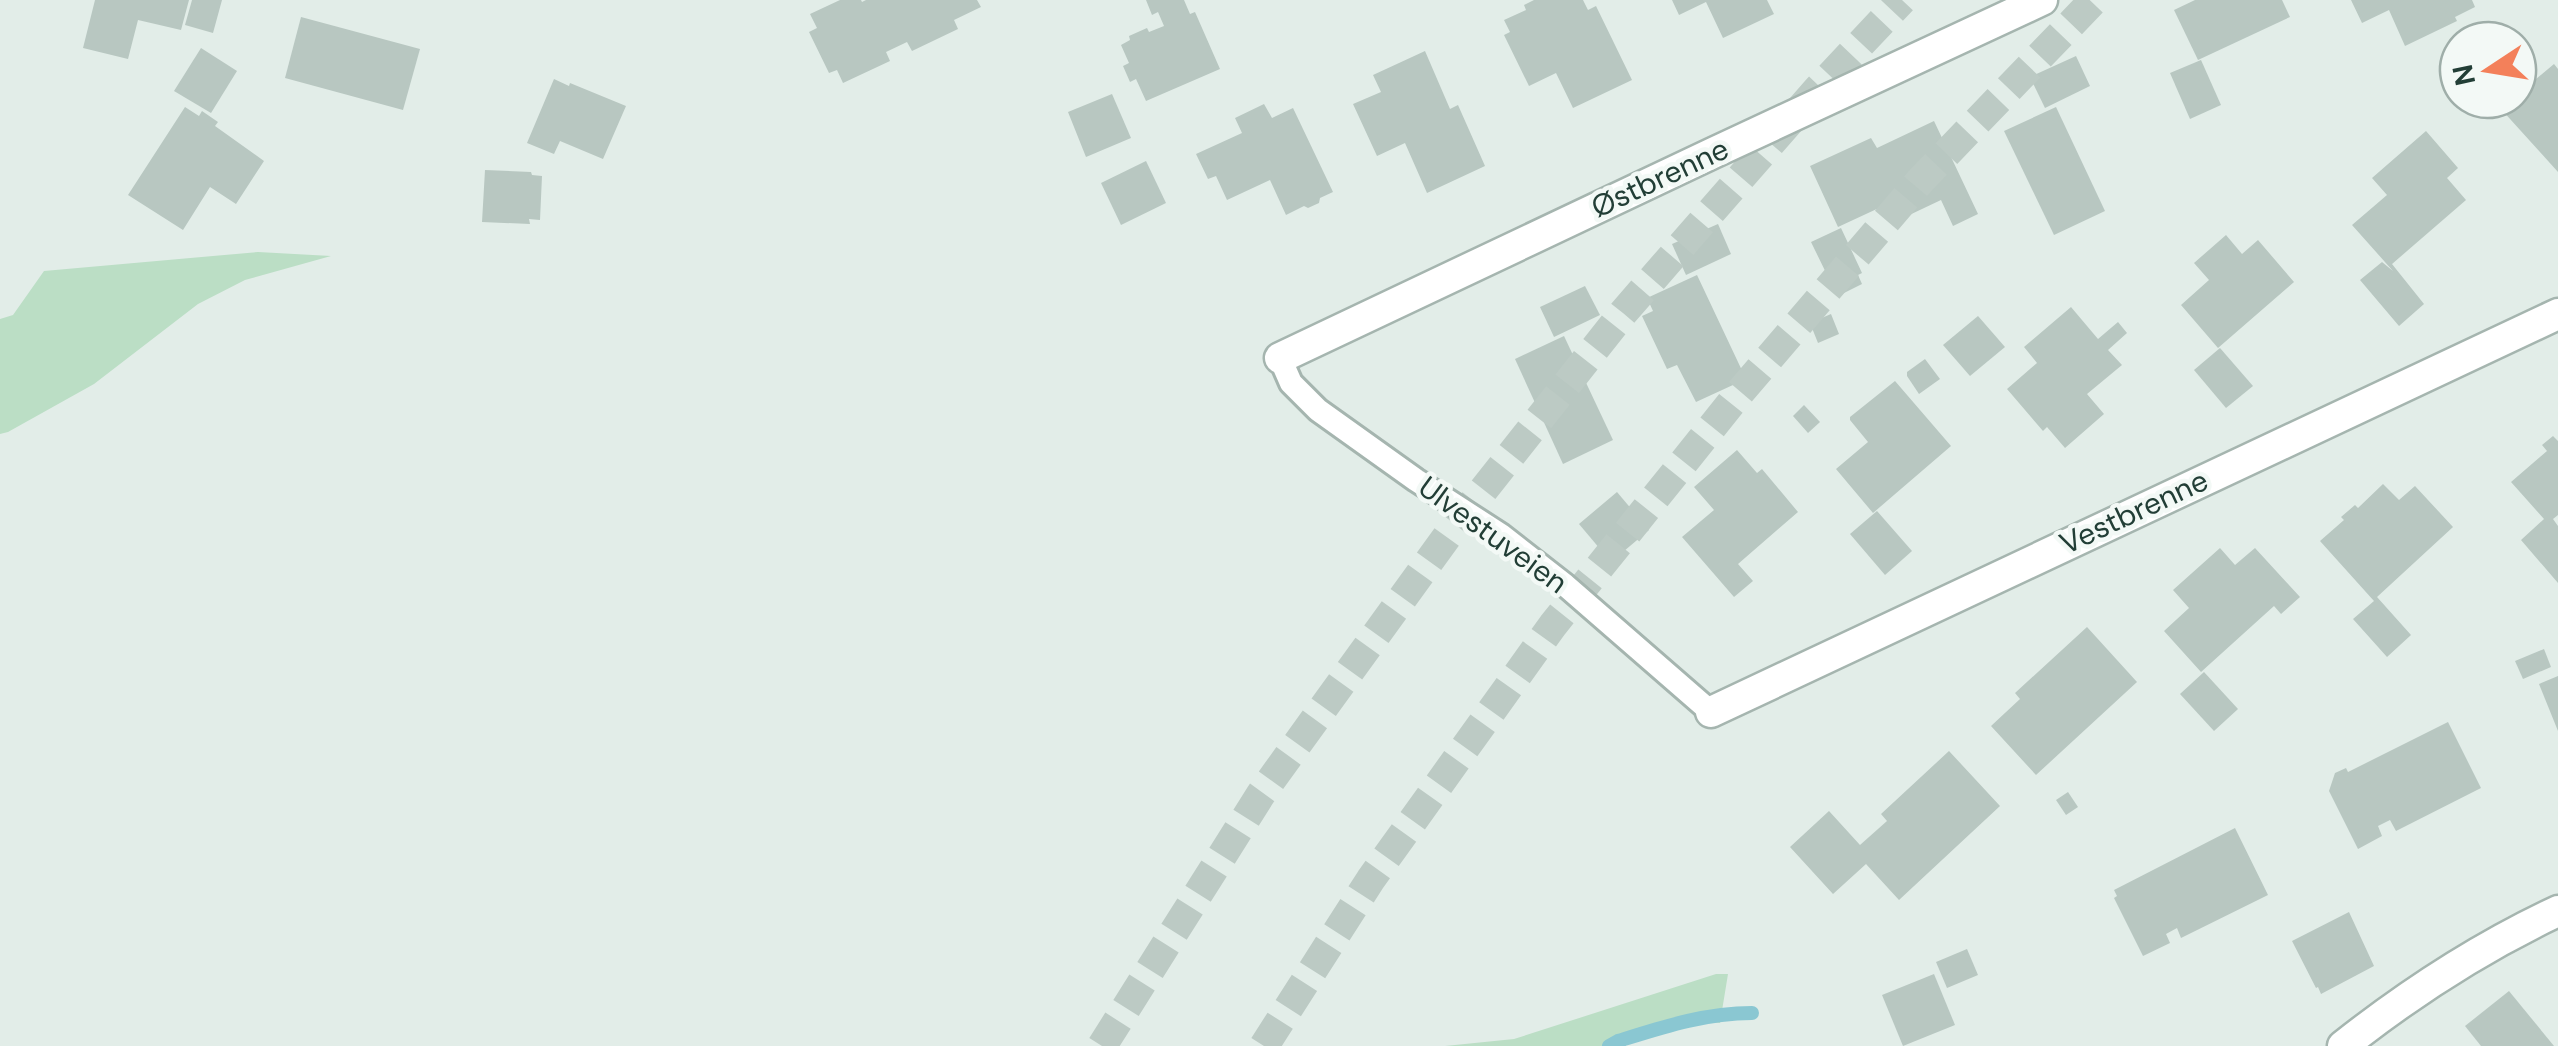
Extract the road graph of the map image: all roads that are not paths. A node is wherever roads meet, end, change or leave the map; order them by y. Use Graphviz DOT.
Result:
graph roads {
  1 [pos="2042,0"];
  2 [pos="2558,314"];
  3 [pos="1280,358"];
  4 [pos="1711,712"];
  5 [pos="2558,911"];
  6 [pos="2343,1046"];
  1 -- 3 [label="street, Østbrenne"];
  2 -- 4 [label="street, Vestbrenne"];
  3 -- 4 [label="lane, Ulvestuveien"];
  5 -- 6 [label="street"];
}
